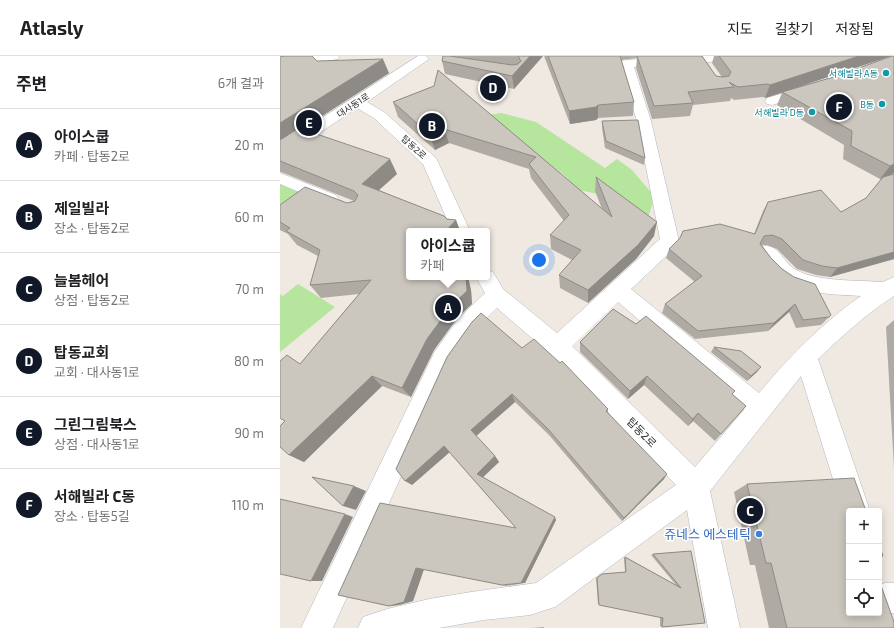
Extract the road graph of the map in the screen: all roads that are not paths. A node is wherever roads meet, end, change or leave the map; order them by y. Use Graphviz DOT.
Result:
graph roads {
  1 [pos="333,56"];
  2 [pos="736,56"];
  3 [pos="423,57"];
  4 [pos="439,62"];
  5 [pos="280,64"];
  6 [pos="817,88"];
  7 [pos="772,101"];
  8 [pos="357,102"];
  9 [pos="284,144"];
  10 [pos="280,178"];
  11 [pos="342,204"];
  12 [pos="460,228"];
  13 [pos="767,252"];
  14 [pos="491,286"];
  15 [pos="890,287"];
  16 [pos="618,290"];
  17 [pos="557,346"];
  18 [pos="806,356"];
  19 [pos="759,408"];
  20 [pos="696,487"];
  21 [pos="855,508"];
  22 [pos="886,592"];
  23 [pos="894,626"];
  24 [pos="317,628"];
  25 [pos="374,628"];
  26 [pos="724,628"];
  1 -- 5 [label="street"];
  2 -- 16 [label="street"];
  3 -- 4 [label="street"];
  3 -- 8 [label="street, 대사동1로"];
  6 -- 7 [label="street"];
  8 -- 9 [label="street, 대사동1로"];
  8 -- 12 [label="street, 탑동2로"];
  10 -- 11 [label="street"];
  13 -- 15 [label="street"];
  14 -- 17 [label="street, 탑동2로"];
  14 -- 24 [label="street"];
  15 -- 18 [label="street"];
  16 -- 17 [label="street"];
  16 -- 19 [label="street"];
  17 -- 20 [label="street, 탑동2로"];
  18 -- 19 [label="street"];
  18 -- 21 [label="street"];
  19 -- 20 [label="street"];
  20 -- 25 [label="street"];
  20 -- 26 [label="street"];
  22 -- 23 [label="street"];
}
